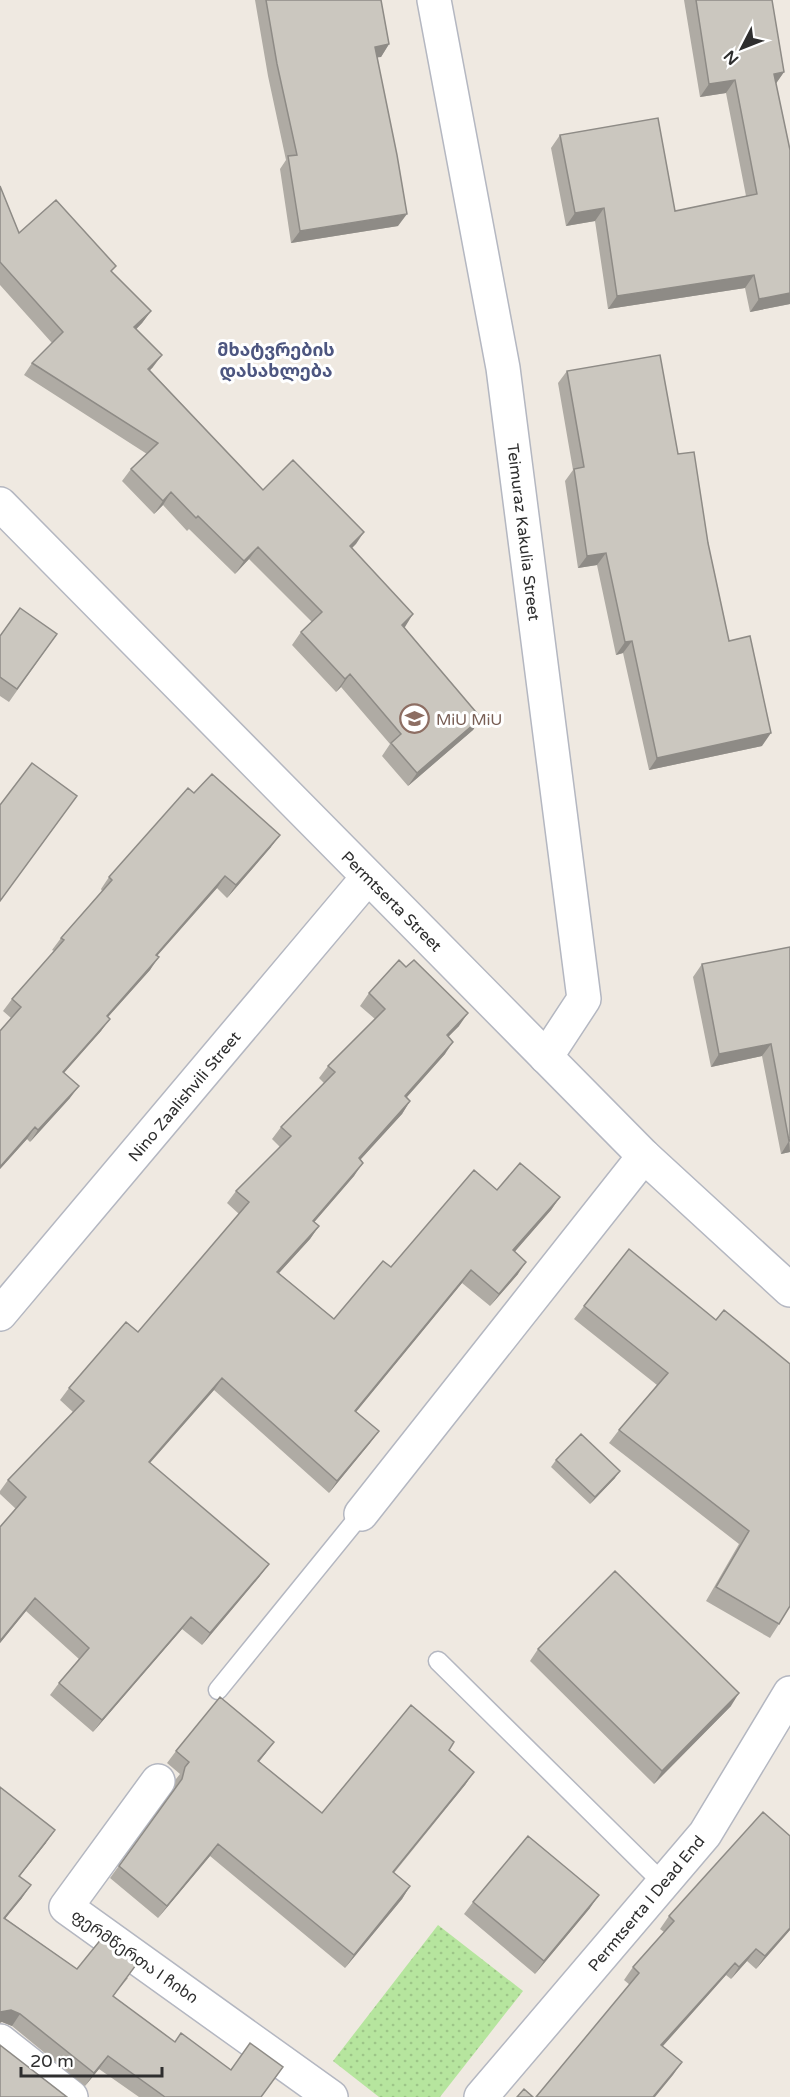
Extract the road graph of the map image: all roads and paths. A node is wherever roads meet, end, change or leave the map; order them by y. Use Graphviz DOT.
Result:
graph roads {
  1 [pos="434,0"];
  2 [pos="0,504"];
  3 [pos="368,877"];
  4 [pos="546,1057"];
  5 [pos="644,1156"];
  6 [pos="790,1290"];
  7 [pos="0,1314"];
  8 [pos="361,1514"];
  9 [pos="438,1661"];
  10 [pos="218,1690"];
  11 [pos="790,1693"];
  12 [pos="158,1780"];
  13 [pos="663,1883"];
  14 [pos="0,2041"];
  15 [pos="71,2097"];
  16 [pos="331,2097"];
  17 [pos="481,2097"];
  1 -- 4 [label="street, Teimuraz Kakulia Street"];
  2 -- 3 [label="street, Permtserta Street"];
  3 -- 4 [label="street, Permtserta Street"];
  3 -- 7 [label="street, Nino Zaalishvili Street"];
  4 -- 5 [label="street, Permtserta Street"];
  5 -- 6 [label="street, Permtserta Street"];
  5 -- 8 [label="street"];
  8 -- 10 [label="lane"];
  9 -- 13 [label="lane"];
  11 -- 13 [label="street, Permtserta I Dead End"];
  12 -- 16 [label="street, ფერმწერთა I ჩიხი"];
  13 -- 17 [label="street, Permtserta I Dead End"];
  14 -- 15 [label="street"];
}
